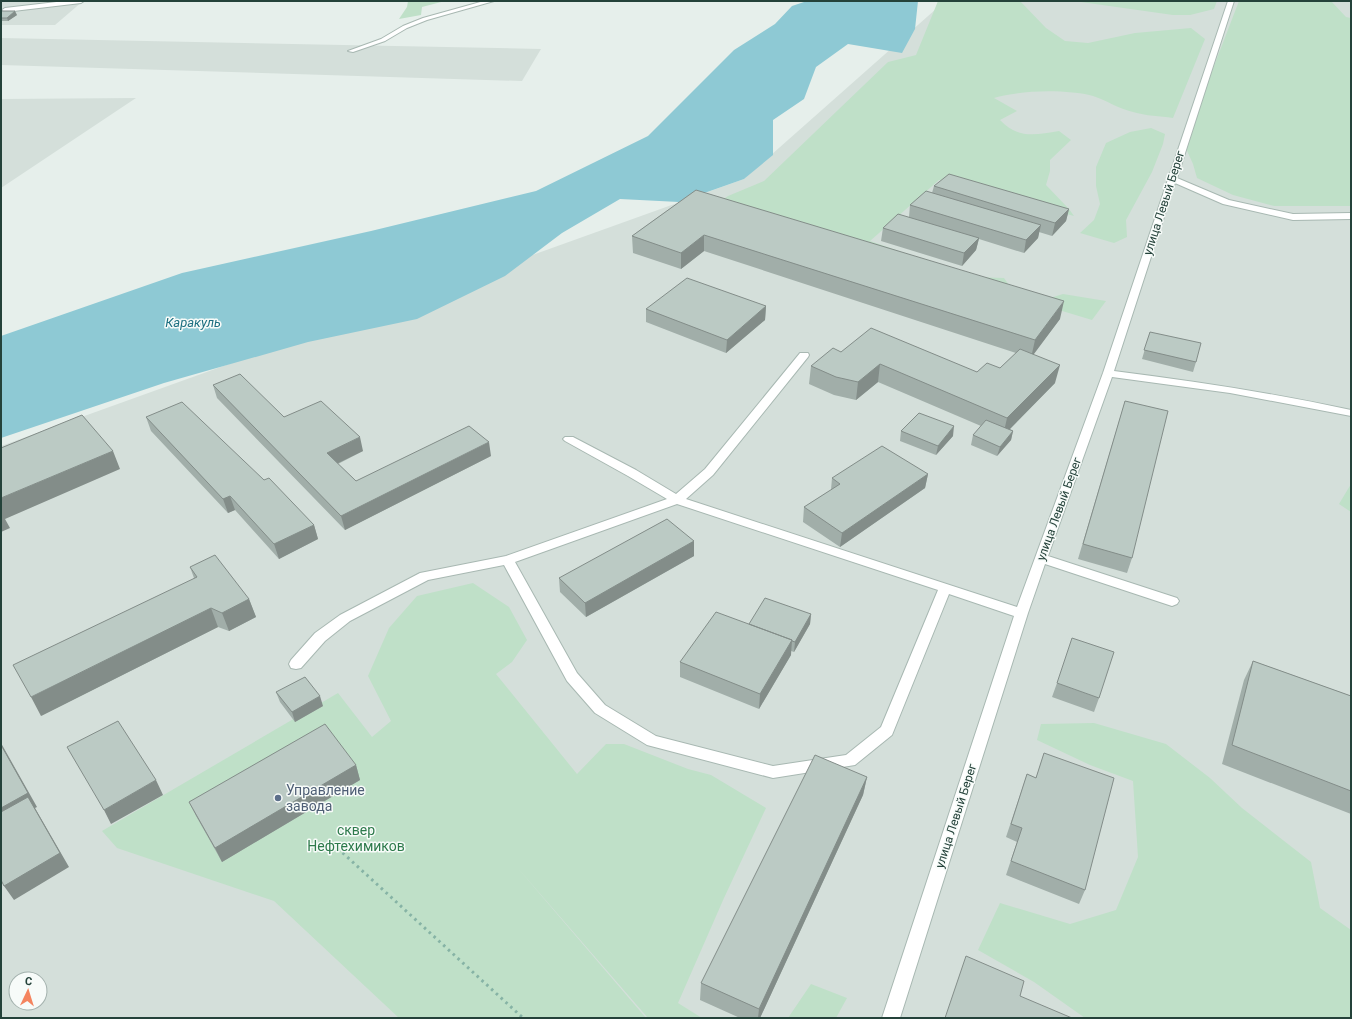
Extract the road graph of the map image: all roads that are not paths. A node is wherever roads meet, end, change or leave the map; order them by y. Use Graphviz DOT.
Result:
graph roads {
  1 [pos="81,1"];
  2 [pos="491,1"];
  3 [pos="1231,1"];
  4 [pos="5,10"];
  5 [pos="350,51"];
  6 [pos="1172,179"];
  7 [pos="1351,216"];
  8 [pos="804,355"];
  9 [pos="1108,373"];
  10 [pos="1351,413"];
  11 [pos="569,439"];
  12 [pos="677,500"];
  13 [pos="1041,558"];
  14 [pos="508,560"];
  15 [pos="945,589"];
  16 [pos="1172,601"];
  17 [pos="1021,613"];
  18 [pos="296,664"];
  19 [pos="891,1018"];
  1 -- 4 [label="street"];
  2 -- 5 [label="street"];
  3 -- 6 [label="street, улица Левый Берег"];
  6 -- 7 [label="street"];
  6 -- 9 [label="street, улица Левый Берег"];
  8 -- 12 [label="street"];
  9 -- 10 [label="street"];
  9 -- 13 [label="street, улица Левый Берег"];
  11 -- 12 [label="street"];
  12 -- 14 [label="street"];
  12 -- 15 [label="street"];
  13 -- 16 [label="street"];
  13 -- 17 [label="street, улица Левый Берег"];
  14 -- 15 [label="street"];
  14 -- 18 [label="street"];
  15 -- 17 [label="street"];
  17 -- 19 [label="street, улица Левый Берег"];
}
